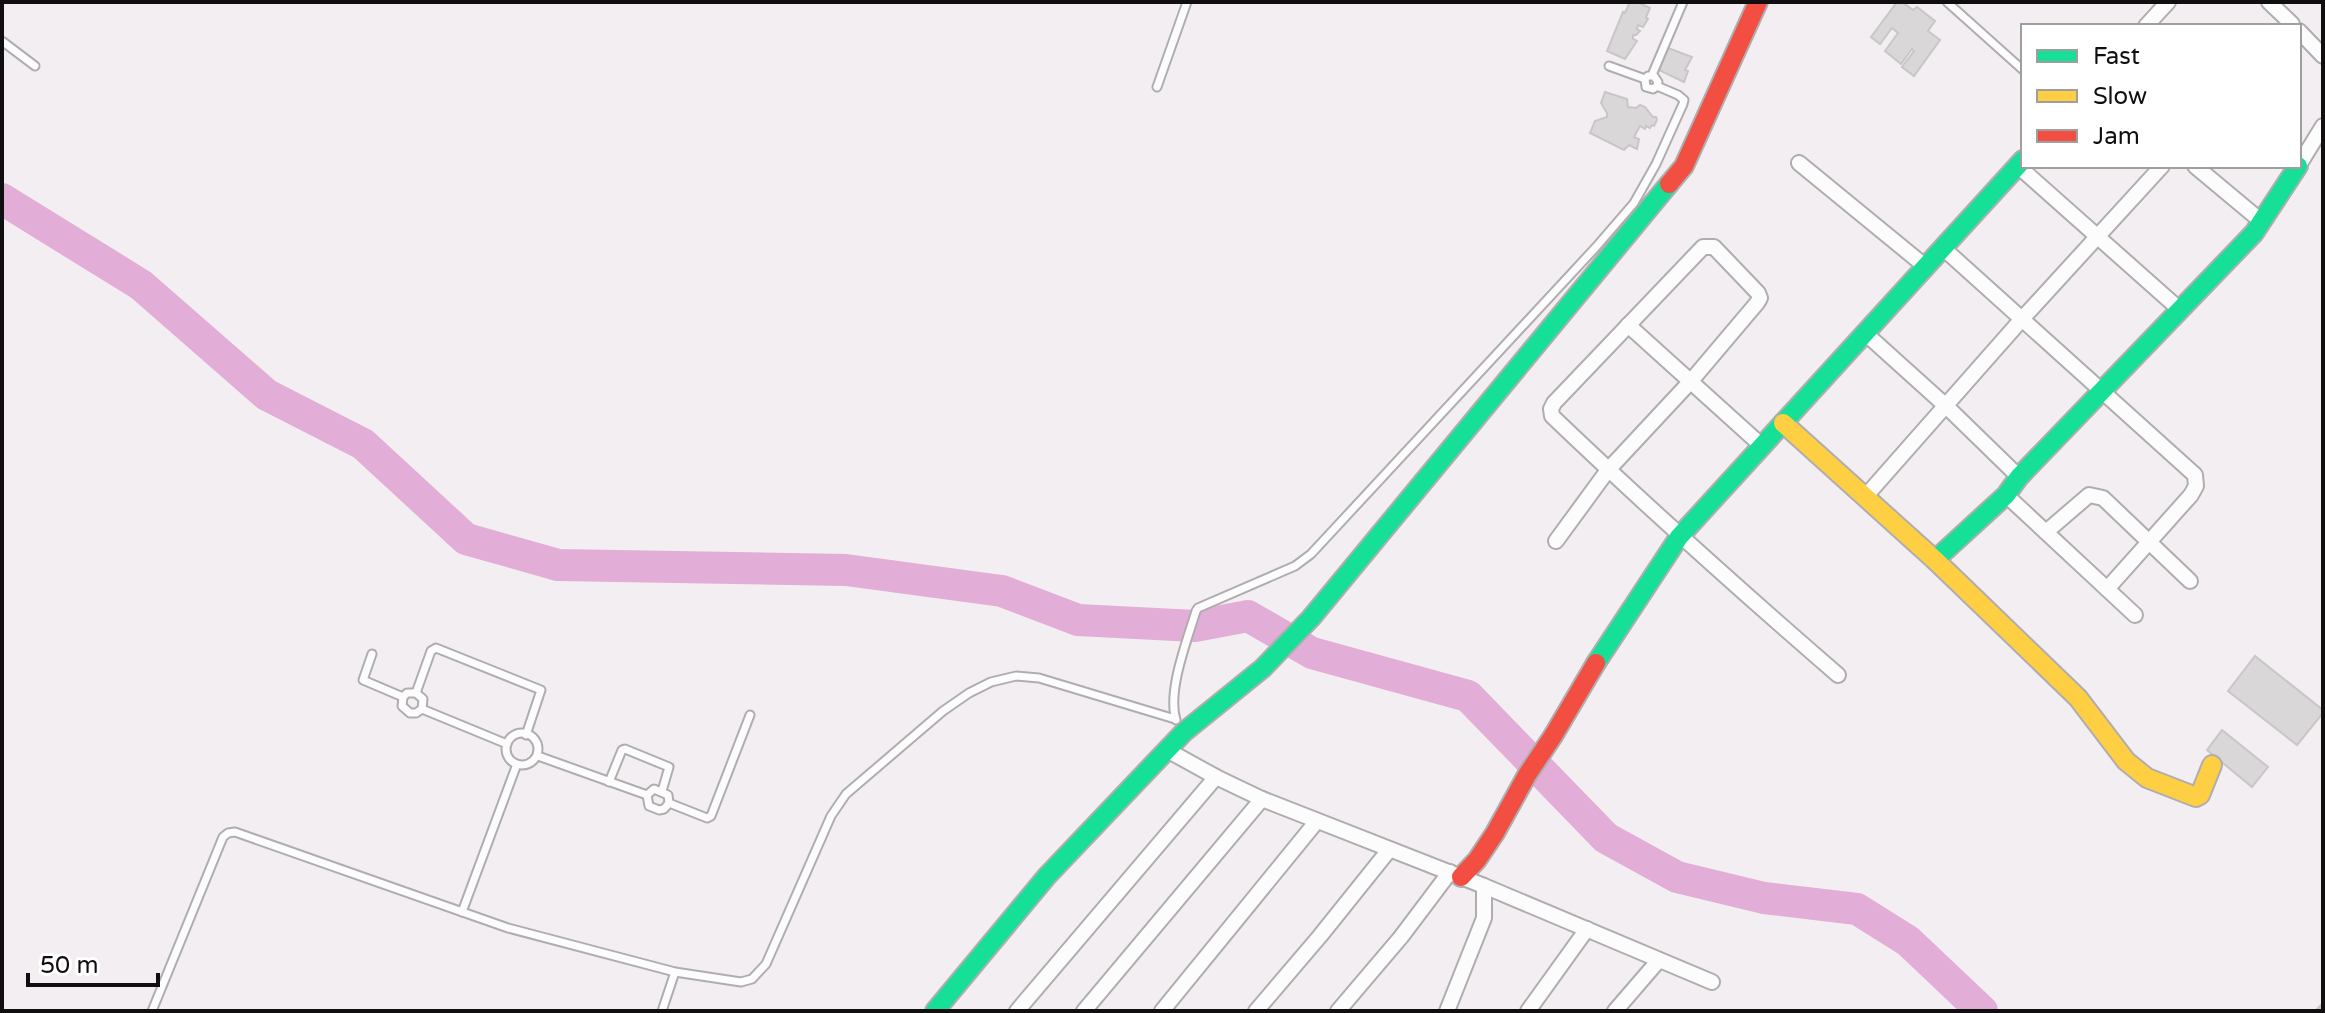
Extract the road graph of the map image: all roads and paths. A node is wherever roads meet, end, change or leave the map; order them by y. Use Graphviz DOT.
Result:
graph roads {
  1 [pos="1187,2"];
  2 [pos="1683,2"];
  3 [pos="1758,2"];
  4 [pos="1947,2"];
  5 [pos="2168,2"];
  6 [pos="2269,2"];
  7 [pos="2148,24"];
  8 [pos="2291,24"];
  9 [pos="2301,34"];
  10 [pos="2,41"];
  11 [pos="2323,56"];
  12 [pos="35,66"];
  13 [pos="1609,66"];
  14 [pos="2021,68"];
  15 [pos="1648,77"];
  16 [pos="1157,87"];
  17 [pos="2323,126"];
  18 [pos="1799,163"];
  19 [pos="2021,163"];
  20 [pos="2301,163"];
  21 [pos="2026,168"];
  22 [pos="2160,168"];
  23 [pos="2197,168"];
  24 [pos="2298,168"];
  25 [pos="2261,221"];
  26 [pos="2097,236"];
  27 [pos="1943,248"];
  28 [pos="1926,267"];
  29 [pos="2179,309"];
  30 [pos="2022,319"];
  31 [pos="1628,325"];
  32 [pos="1865,333"];
  33 [pos="1691,381"];
  34 [pos="2100,392"];
  35 [pos="1946,406"];
  36 [pos="1783,423"];
  37 [pos="1762,446"];
  38 [pos="1608,470"];
  39 [pos="2019,477"];
  40 [pos="2006,495"];
  41 [pos="1865,497"];
  42 [pos="2046,532"];
  43 [pos="1679,537"];
  44 [pos="1556,541"];
  45 [pos="2148,541"];
  46 [pos="1935,560"];
  47 [pos="2190,581"];
  48 [pos="2107,589"];
  49 [pos="2135,615"];
  50 [pos="372,654"];
  51 [pos="1838,675"];
  52 [pos="416,693"];
  53 [pos="403,697"];
  54 [pos="422,709"];
  55 [pos="750,715"];
  56 [pos="1180,726"];
  57 [pos="526,735"];
  58 [pos="507,744"];
  59 [pos="1167,750"];
  60 [pos="538,756"];
  61 [pos="517,764"];
  62 [pos="2212,765"];
  63 [pos="1216,777"];
  64 [pos="609,782"];
  65 [pos="662,791"];
  66 [pos="647,795"];
  67 [pos="1262,799"];
  68 [pos="669,803"];
  69 [pos="1317,821"];
  70 [pos="1389,850"];
  71 [pos="1455,874"];
  72 [pos="1484,886"];
  73 [pos="462,912"];
  74 [pos="1587,929"];
  75 [pos="1659,960"];
  76 [pos="675,972"];
  77 [pos="1712,982"];
  78 [pos="152,1011"];
  79 [pos="662,1011"];
  80 [pos="935,1011"];
  81 [pos="1017,1011"];
  82 [pos="1084,1011"];
  83 [pos="1162,1011"];
  84 [pos="1256,1011"];
  85 [pos="1338,1011"];
  86 [pos="1447,1011"];
  87 [pos="1528,1011"];
  88 [pos="1615,1011"];
  1 -- 16 [label="lane"];
  2 -- 15 [label="lane"];
  3 -- 56 [label="street"];
  4 -- 14 [label="lane"];
  5 -- 7 [label="street"];
  6 -- 8 [label="street"];
  9 -- 11 [label="street"];
  10 -- 12 [label="lane"];
  13 -- 15 [label="lane"];
  15 -- 56 [label="lane"];
  17 -- 20 [label="street"];
  18 -- 28 [label="street"];
  19 -- 27 [label="street"];
  21 -- 26 [label="street"];
  22 -- 26 [label="street"];
  23 -- 25 [label="street"];
  24 -- 25 [label="street"];
  25 -- 29 [label="street"];
  26 -- 29 [label="street"];
  26 -- 30 [label="street"];
  27 -- 28 [label="street"];
  27 -- 30 [label="street"];
  28 -- 32 [label="street"];
  29 -- 34 [label="street"];
  30 -- 34 [label="street"];
  30 -- 35 [label="street"];
  31 -- 33 [label="street"];
  31 -- 33 [label="street"];
  31 -- 38 [label="street"];
  32 -- 35 [label="street"];
  32 -- 36 [label="street"];
  33 -- 37 [label="street"];
  33 -- 38 [label="street"];
  34 -- 39 [label="street"];
  34 -- 45 [label="street"];
  35 -- 39 [label="street"];
  35 -- 41 [label="street"];
  36 -- 37 [label="street"];
  36 -- 41 [label="street"];
  37 -- 43 [label="street"];
  38 -- 43 [label="street"];
  38 -- 44 [label="street"];
  39 -- 40 [label="street"];
  40 -- 42 [label="street"];
  40 -- 46 [label="street"];
  41 -- 46 [label="street"];
  42 -- 45 [label="street"];
  42 -- 48 [label="street"];
  43 -- 51 [label="street"];
  43 -- 71 [label="street"];
  45 -- 47 [label="street"];
  45 -- 48 [label="street"];
  46 -- 62 [label="street"];
  48 -- 49 [label="street"];
  50 -- 53 [label="lane"];
  52 -- 53 [label="lane"];
  52 -- 54 [label="lane"];
  52 -- 57 [label="lane"];
  53 -- 54 [label="lane"];
  54 -- 58 [label="lane"];
  55 -- 68 [label="lane"];
  56 -- 59 [label="street"];
  56 -- 76 [label="lane"];
  57 -- 58 [label="lane"];
  57 -- 60 [label="lane"];
  58 -- 61 [label="lane"];
  59 -- 63 [label="street"];
  59 -- 80 [label="street"];
  60 -- 61 [label="lane"];
  60 -- 64 [label="lane"];
  61 -- 73 [label="lane"];
  63 -- 67 [label="street"];
  63 -- 81 [label="street"];
  64 -- 65 [label="lane"];
  64 -- 66 [label="lane"];
  65 -- 66 [label="lane"];
  65 -- 68 [label="lane"];
  66 -- 68 [label="lane"];
  67 -- 69 [label="street"];
  67 -- 82 [label="street"];
  69 -- 70 [label="street"];
  69 -- 83 [label="street"];
  70 -- 71 [label="street"];
  70 -- 84 [label="street"];
  71 -- 72 [label="street"];
  71 -- 85 [label="street"];
  72 -- 74 [label="street"];
  72 -- 86 [label="street"];
  73 -- 76 [label="lane"];
  73 -- 78 [label="lane"];
  74 -- 75 [label="street"];
  74 -- 87 [label="street"];
  75 -- 77 [label="street"];
  75 -- 88 [label="street"];
  76 -- 79 [label="lane"];
}
